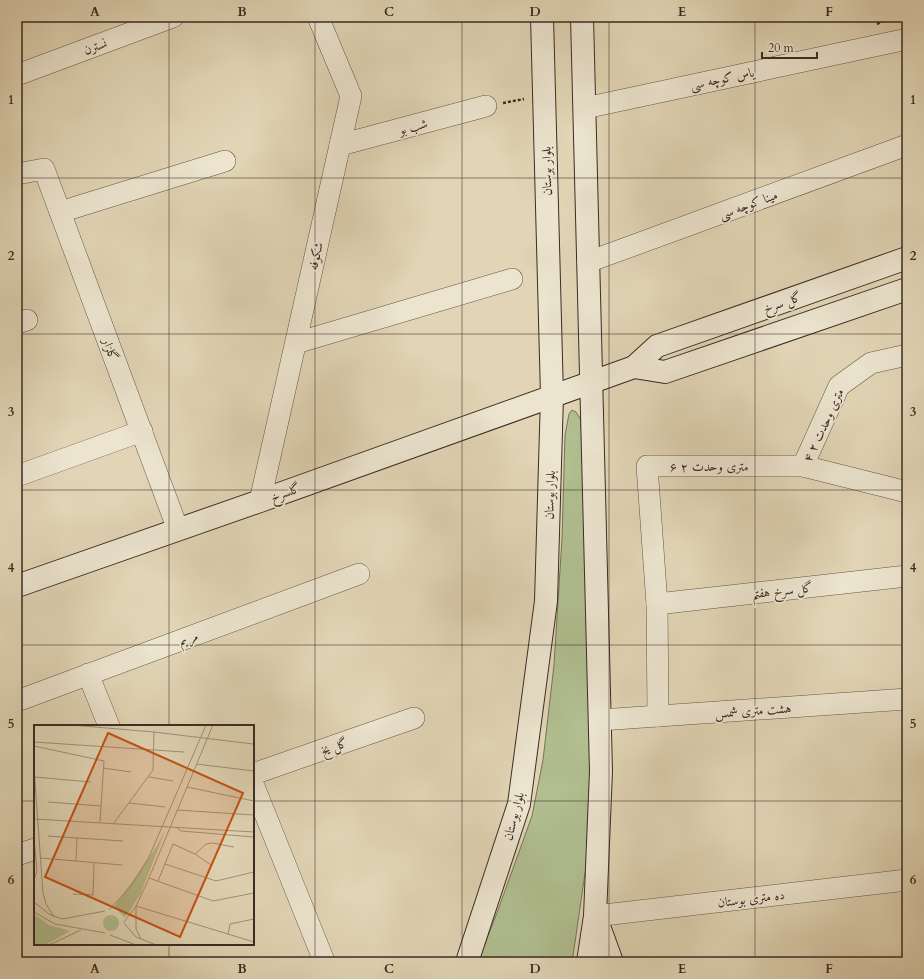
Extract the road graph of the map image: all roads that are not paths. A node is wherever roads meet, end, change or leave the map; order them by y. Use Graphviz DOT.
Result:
graph roads {
  1 [pos="173,17"];
  2 [pos="318,17"];
  3 [pos="542,17"];
  4 [pos="582,17"];
  5 [pos="907,39"];
  6 [pos="17,75"];
  7 [pos="486,106"];
  8 [pos="585,108"];
  9 [pos="340,145"];
  10 [pos="907,145"];
  11 [pos="226,161"];
  12 [pos="17,174"];
  13 [pos="60,212"];
  14 [pos="907,258"];
  15 [pos="588,262"];
  16 [pos="512,279"];
  17 [pos="907,289"];
  18 [pos="296,343"];
  19 [pos="907,355"];
  20 [pos="634,367"];
  21 [pos="592,382"];
  22 [pos="552,396"];
  23 [pos="142,431"];
  24 [pos="803,466"];
  25 [pos="17,476"];
  26 [pos="907,492"];
  27 [pos="260,501"];
  28 [pos="178,530"];
  29 [pos="359,574"];
  30 [pos="907,576"];
  31 [pos="17,586"];
  32 [pos="657,604"];
  33 [pos="88,674"];
  34 [pos="907,700"];
  35 [pos="17,701"];
  36 [pos="658,716"];
  37 [pos="414,718"];
  38 [pos="600,720"];
  39 [pos="109,725"];
  40 [pos="254,774"];
  41 [pos="254,786"];
  42 [pos="34,849"];
  43 [pos="17,855"];
  44 [pos="907,880"];
  45 [pos="595,916"];
  46 [pos="322,962"];
  47 [pos="467,962"];
  48 [pos="588,962"];
  49 [pos="612,962"];
  1 -- 6 [label="street, نسترن"];
  2 -- 9 [label="street, شکوفه"];
  3 -- 22 [label="main road, بلوار بوستان"];
  4 -- 8 [label="main road"];
  5 -- 8 [label="street, یاس کوچه سی"];
  7 -- 9 [label="street, شب بو"];
  8 -- 15 [label="main road"];
  9 -- 18 [label="street, شکوفه"];
  10 -- 15 [label="street, مینا کوچه سی"];
  11 -- 13 [label="street"];
  12 -- 13 [label="street, گلزار"];
  13 -- 23 [label="street, گلزار"];
  14 -- 20 [label="main road, گل سرخ"];
  15 -- 21 [label="main road"];
  16 -- 18 [label="street"];
  17 -- 20 [label="main road"];
  18 -- 27 [label="street, شکوفه"];
  19 -- 24 [label="street, ۴ متری وحدت ۲"];
  20 -- 21 [label="main road, گلسرخ"];
  21 -- 22 [label="main road, گلسرخ"];
  21 -- 38 [label="main road"];
  22 -- 27 [label="main road, گلسرخ"];
  22 -- 47 [label="main road, بلوار بوستان"];
  23 -- 25 [label="street"];
  23 -- 28 [label="street, گلزار"];
  24 -- 26 [label="street, ۶ متری وحدت ۲"];
  24 -- 32 [label="street, ۶ متری وحدت ۲"];
  27 -- 28 [label="main road, گلسرخ"];
  28 -- 31 [label="main road, گلسرخ"];
  29 -- 33 [label="street, مریم"];
  30 -- 32 [label="street, گل سرخ هفتم"];
  32 -- 36 [label="street"];
  33 -- 35 [label="street, مریم"];
  33 -- 39 [label="street"];
  34 -- 36 [label="street, هشت متری شمس"];
  36 -- 38 [label="street, هشت متری شمس"];
  37 -- 40 [label="street, گل یخ"];
  38 -- 45 [label="main road"];
  41 -- 46 [label="street"];
  42 -- 43 [label="street"];
  44 -- 45 [label="street, ده متری بوستان"];
  45 -- 48 [label="main road"];
  45 -- 49 [label="main road"];
}
